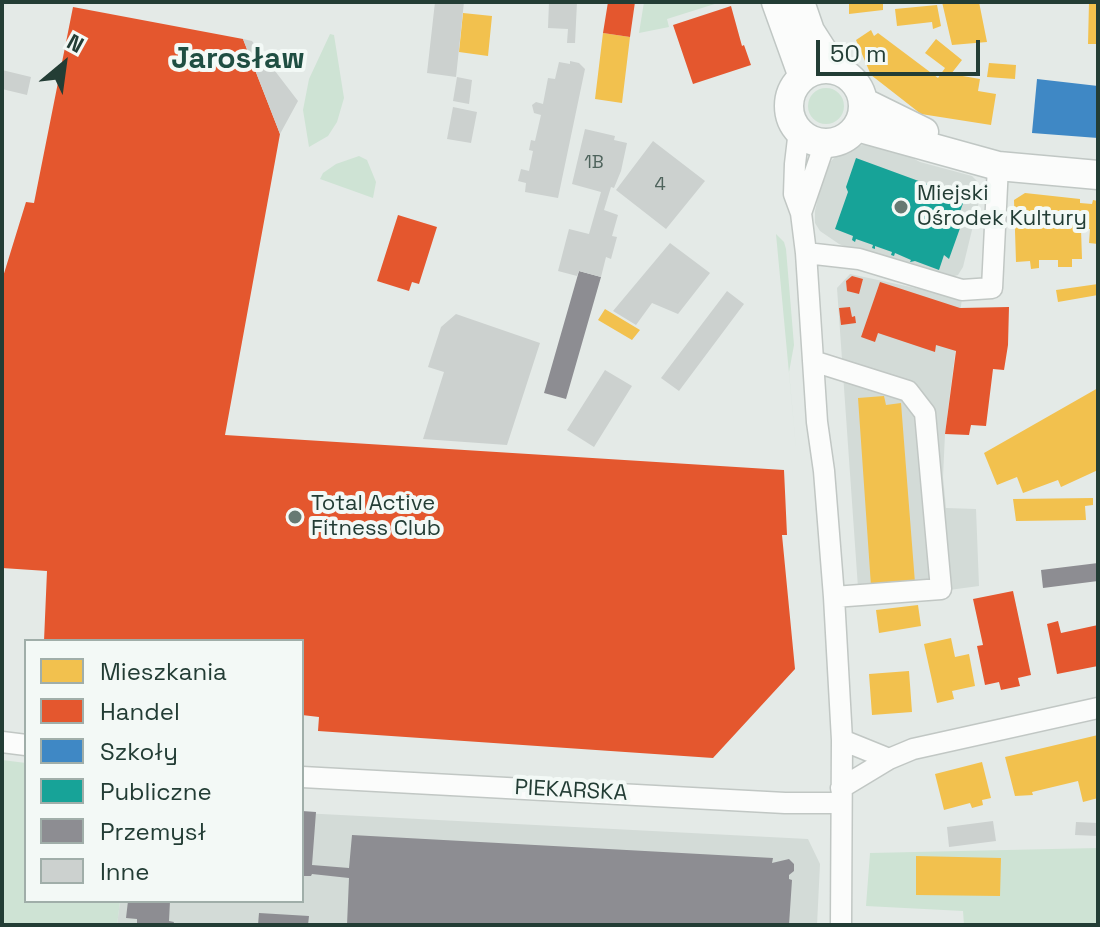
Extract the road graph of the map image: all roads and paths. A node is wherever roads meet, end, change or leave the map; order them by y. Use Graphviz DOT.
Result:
graph roads {
  1 [pos="776,2"];
  2 [pos="800,2"];
  3 [pos="835,70"];
  4 [pos="803,77"];
  5 [pos="860,115"];
  6 [pos="799,130"];
  7 [pos="825,143"];
  8 [pos="1098,160"];
  9 [pos="998,166"];
  10 [pos="1098,175"];
  11 [pos="801,213"];
  12 [pos="806,253"];
  13 [pos="813,361"];
  14 [pos="834,597"];
  15 [pos="1098,708"];
  16 [pos="842,740"];
  17 [pos="2,742"];
  18 [pos="24,745"];
  19 [pos="889,759"];
  20 [pos="304,777"];
  21 [pos="841,795"];
  22 [pos="841,925"];
  1 -- 4 [label="main road"];
  2 -- 3 [label="main road"];
  3 -- 4 [label="main road"];
  3 -- 5 [label="main road"];
  4 -- 6 [label="main road"];
  5 -- 7 [label="main road"];
  5 -- 8 [label="main road"];
  5 -- 9 [label="main road"];
  6 -- 7 [label="main road"];
  6 -- 11 [label="street"];
  7 -- 11 [label="street"];
  9 -- 10 [label="main road"];
  9 -- 12 [label="street"];
  11 -- 12 [label="street"];
  12 -- 13 [label="street"];
  13 -- 14 [label="street"];
  13 -- 14 [label="street"];
  14 -- 16 [label="street"];
  15 -- 19 [label="street"];
  16 -- 19 [label="street"];
  16 -- 21 [label="street"];
  17 -- 18 [label="street"];
  19 -- 21 [label="street"];
  20 -- 21 [label="street, PIEKARSKA"];
  21 -- 22 [label="street"];
}
